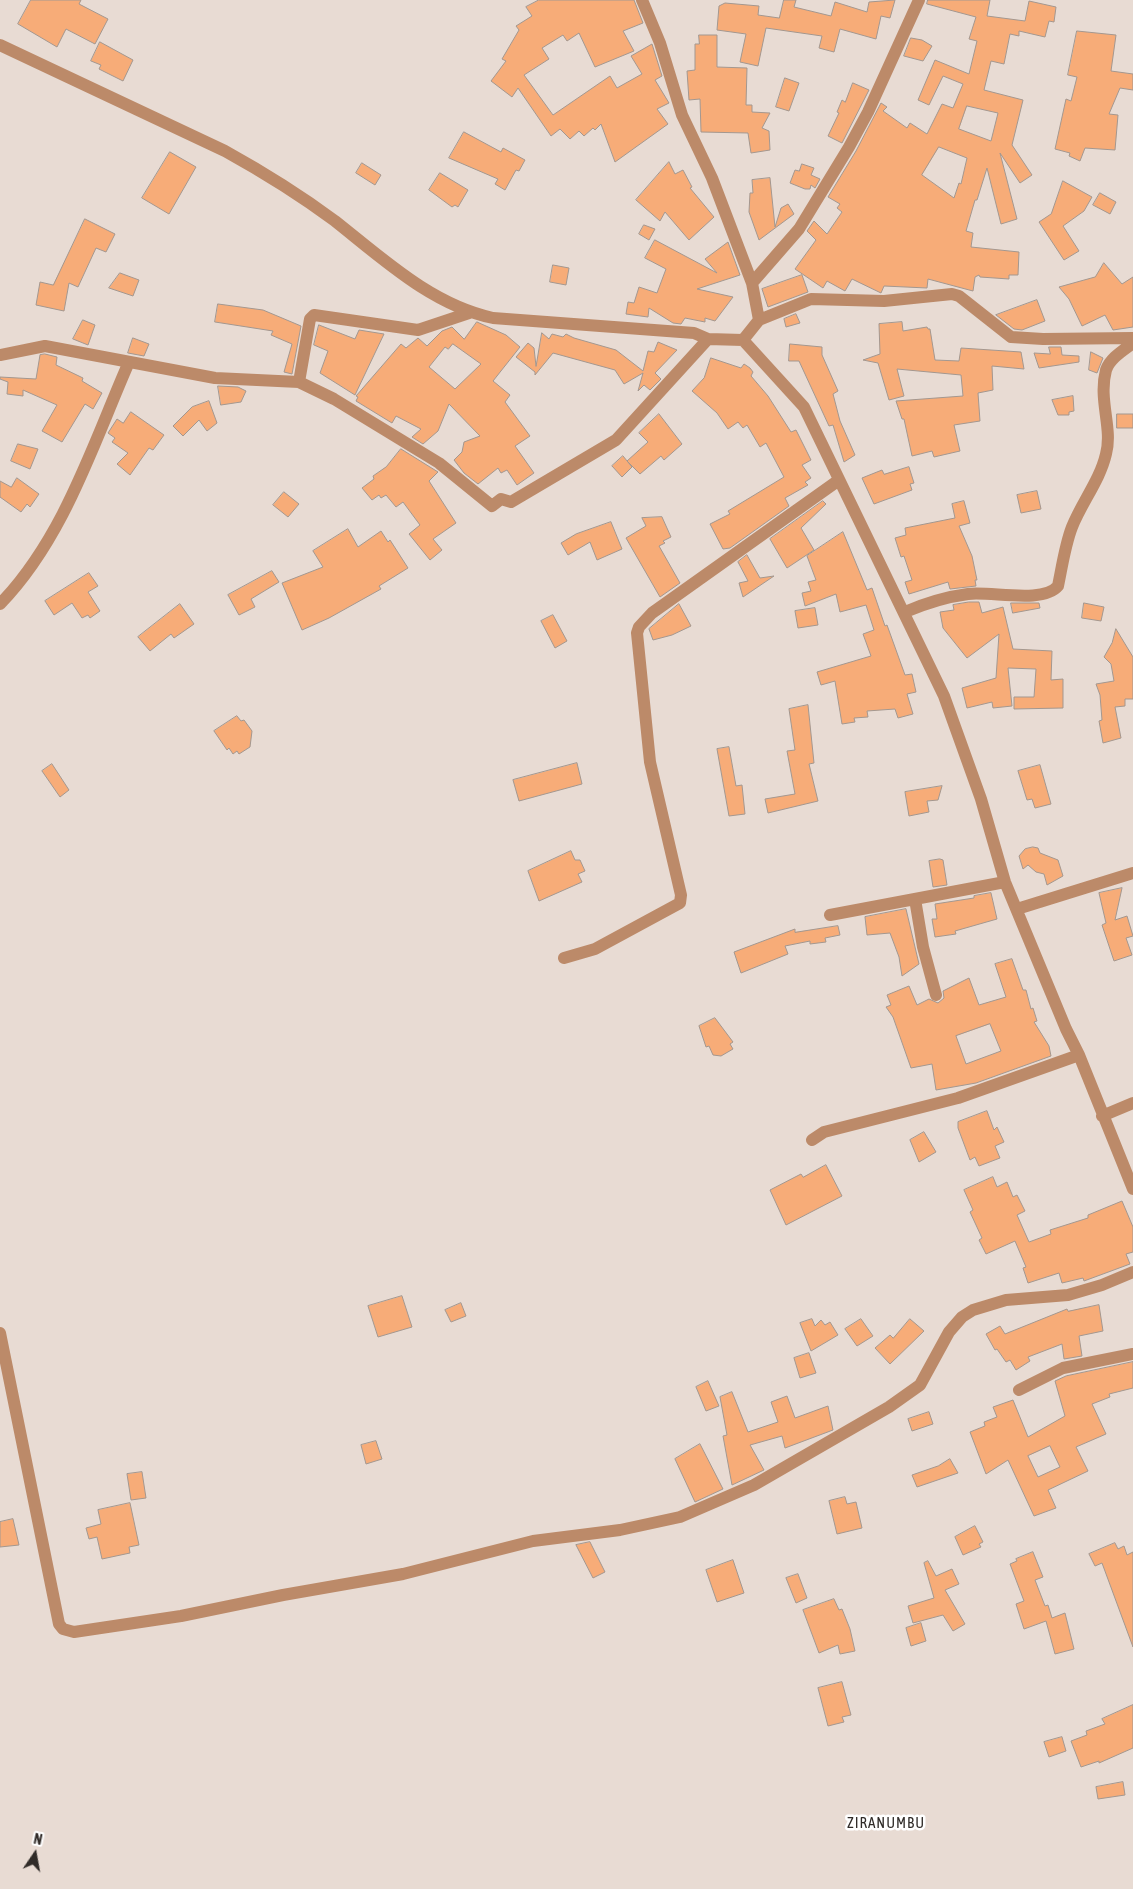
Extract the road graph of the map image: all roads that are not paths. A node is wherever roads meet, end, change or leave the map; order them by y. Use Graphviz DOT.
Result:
graph roads {
  1 [pos="642,0"];
  2 [pos="919,0"];
  3 [pos="0,45"];
  4 [pos="752,283"];
  5 [pos="469,313"];
  6 [pos="759,320"];
  7 [pos="1133,338"];
  8 [pos="708,339"];
  9 [pos="743,340"];
  10 [pos="1133,343"];
  11 [pos="0,355"];
  12 [pos="129,362"];
  13 [pos="299,382"];
  14 [pos="839,480"];
  15 [pos="0,604"];
  16 [pos="905,612"];
  17 [pos="1133,873"];
  18 [pos="1005,882"];
  19 [pos="914,899"];
  20 [pos="1017,909"];
  21 [pos="830,915"];
  22 [pos="564,958"];
  23 [pos="936,995"];
  24 [pos="1080,1055"];
  25 [pos="1133,1103"];
  26 [pos="1102,1116"];
  27 [pos="812,1140"];
  28 [pos="1133,1189"];
  29 [pos="1133,1272"];
  30 [pos="0,1333"];
  31 [pos="1133,1354"];
  32 [pos="1019,1390"];
  1 -- 4 [label="street"];
  2 -- 4 [label="street"];
  3 -- 5 [label="street"];
  4 -- 6 [label="street"];
  5 -- 8 [label="street"];
  5 -- 13 [label="street"];
  6 -- 7 [label="street"];
  6 -- 9 [label="street"];
  8 -- 9 [label="street"];
  8 -- 13 [label="street"];
  9 -- 14 [label="street"];
  10 -- 16 [label="street"];
  11 -- 12 [label="street"];
  12 -- 13 [label="street"];
  12 -- 15 [label="street"];
  14 -- 16 [label="street"];
  14 -- 22 [label="street"];
  16 -- 18 [label="street"];
  17 -- 20 [label="street"];
  18 -- 19 [label="street"];
  18 -- 20 [label="street"];
  19 -- 21 [label="street"];
  19 -- 23 [label="street"];
  20 -- 24 [label="street"];
  24 -- 26 [label="street"];
  24 -- 27 [label="street"];
  25 -- 26 [label="street"];
  26 -- 28 [label="street"];
  29 -- 30 [label="street"];
  31 -- 32 [label="street"];
}
